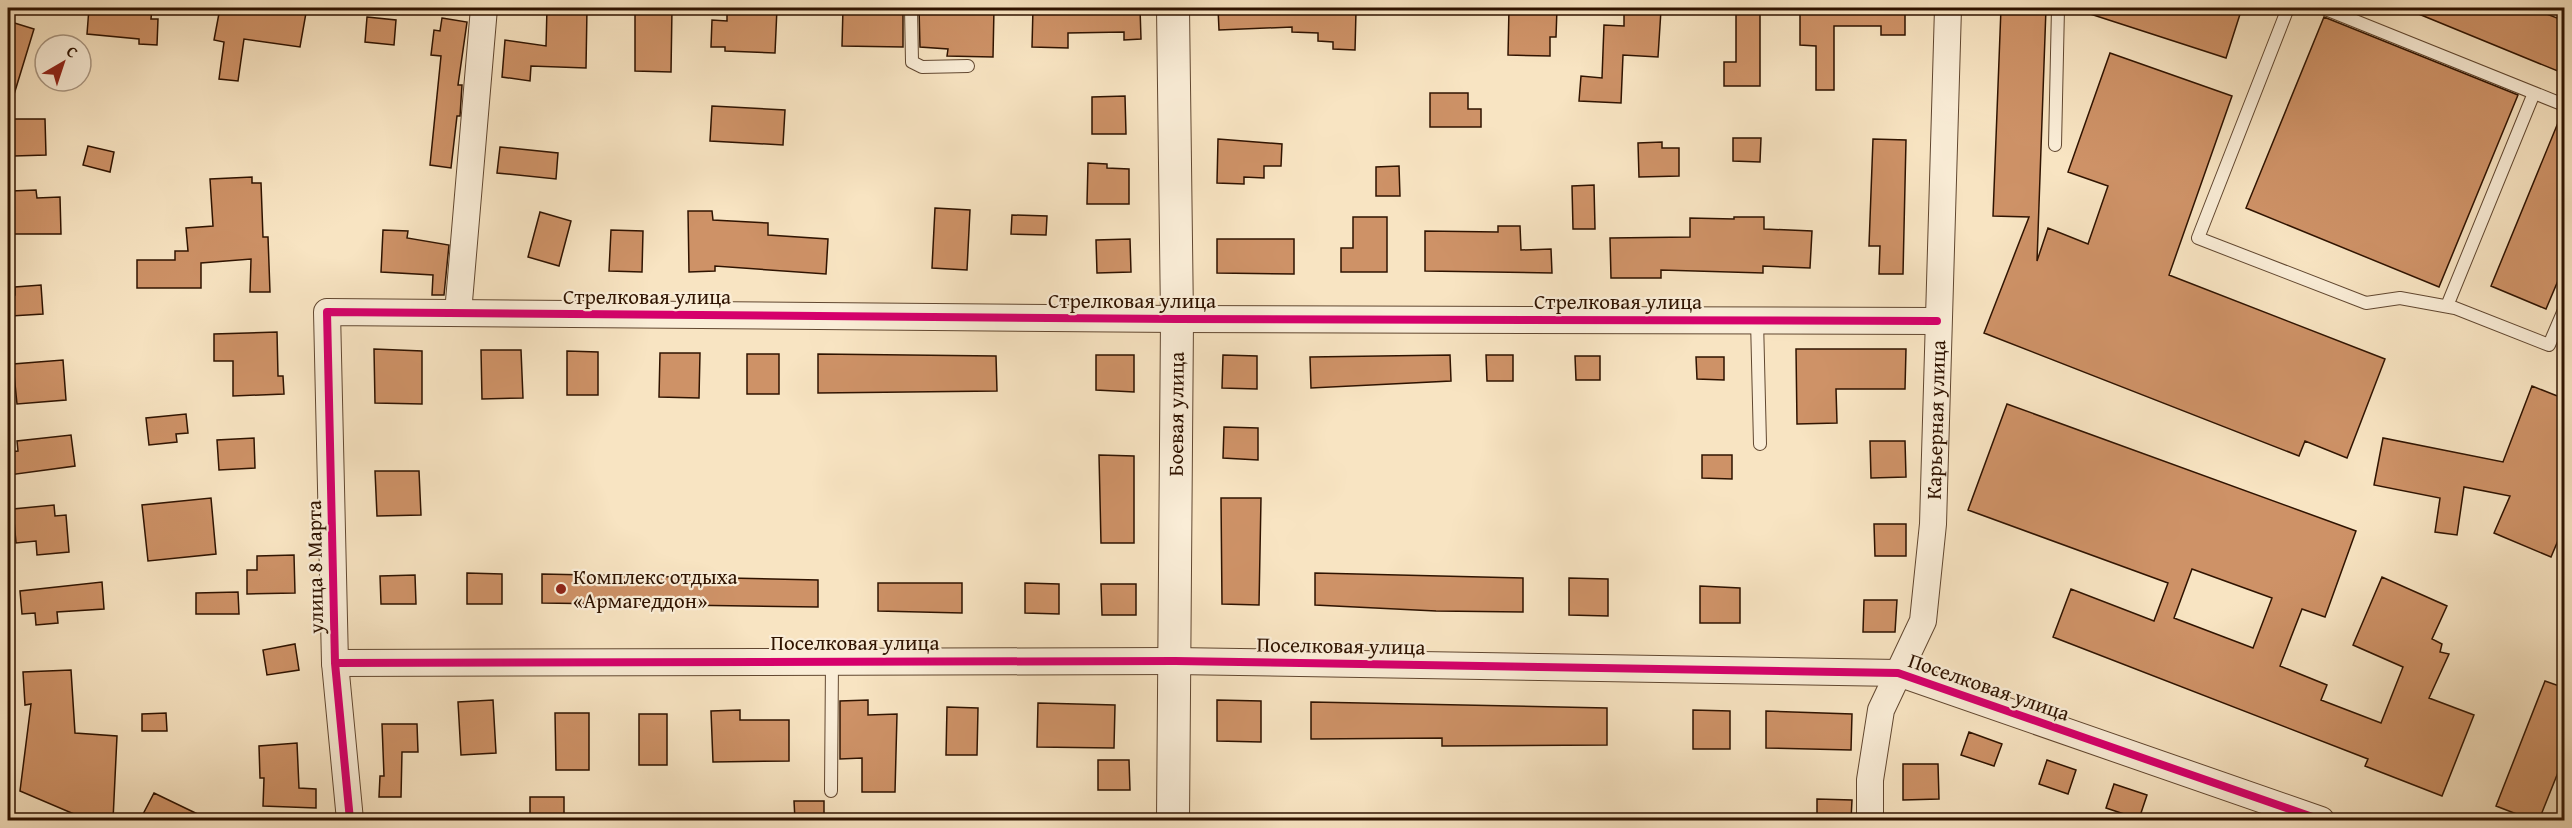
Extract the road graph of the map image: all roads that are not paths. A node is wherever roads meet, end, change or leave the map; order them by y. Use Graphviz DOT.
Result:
graph roads {
  1 [pos="484,8"];
  2 [pos="910,8"];
  3 [pos="1173,8"];
  4 [pos="1948,8"];
  5 [pos="2058,8"];
  6 [pos="2288,8"];
  7 [pos="2323,8"];
  8 [pos="968,66"];
  9 [pos="2534,93"];
  10 [pos="2565,105"];
  11 [pos="2055,145"];
  12 [pos="2448,306"];
  13 [pos="2565,310"];
  14 [pos="327,312"];
  15 [pos="458,313"];
  16 [pos="1177,319"];
  17 [pos="1757,320"];
  18 [pos="1937,321"];
  19 [pos="1760,444"];
  20 [pos="832,661"];
  21 [pos="1175,661"];
  22 [pos="335,663"];
  23 [pos="1898,674"];
  24 [pos="831,791"];
  25 [pos="350,820"];
  26 [pos="1173,820"];
  27 [pos="1869,820"];
  28 [pos="2321,820"];
  1 -- 15 [label="street"];
  2 -- 8 [label="lane"];
  3 -- 16 [label="street, Боевая улица"];
  4 -- 18 [label="street, Карьерная улица"];
  5 -- 11 [label="lane"];
  6 -- 12 [label="lane"];
  7 -- 9 [label="lane"];
  9 -- 10 [label="lane"];
  9 -- 12 [label="lane"];
  12 -- 13 [label="lane"];
  14 -- 15 [label="street, Стрелковая улица"];
  14 -- 22 [label="street, улица 8 Марта"];
  15 -- 16 [label="street, Стрелковая улица"];
  16 -- 17 [label="street, Стрелковая улица"];
  16 -- 21 [label="street, Боевая улица"];
  17 -- 18 [label="street, Стрелковая улица"];
  17 -- 19 [label="lane"];
  18 -- 23 [label="street, Карьерная улица"];
  20 -- 21 [label="street, Поселковая улица"];
  20 -- 22 [label="street, Поселковая улица"];
  20 -- 24 [label="lane"];
  21 -- 23 [label="street, Поселковая улица"];
  21 -- 26 [label="street, Боевая улица"];
  22 -- 25 [label="street, улица 8 Марта"];
  23 -- 27 [label="street, Карьерная улица"];
  23 -- 28 [label="street, Поселковая улица"];
}
